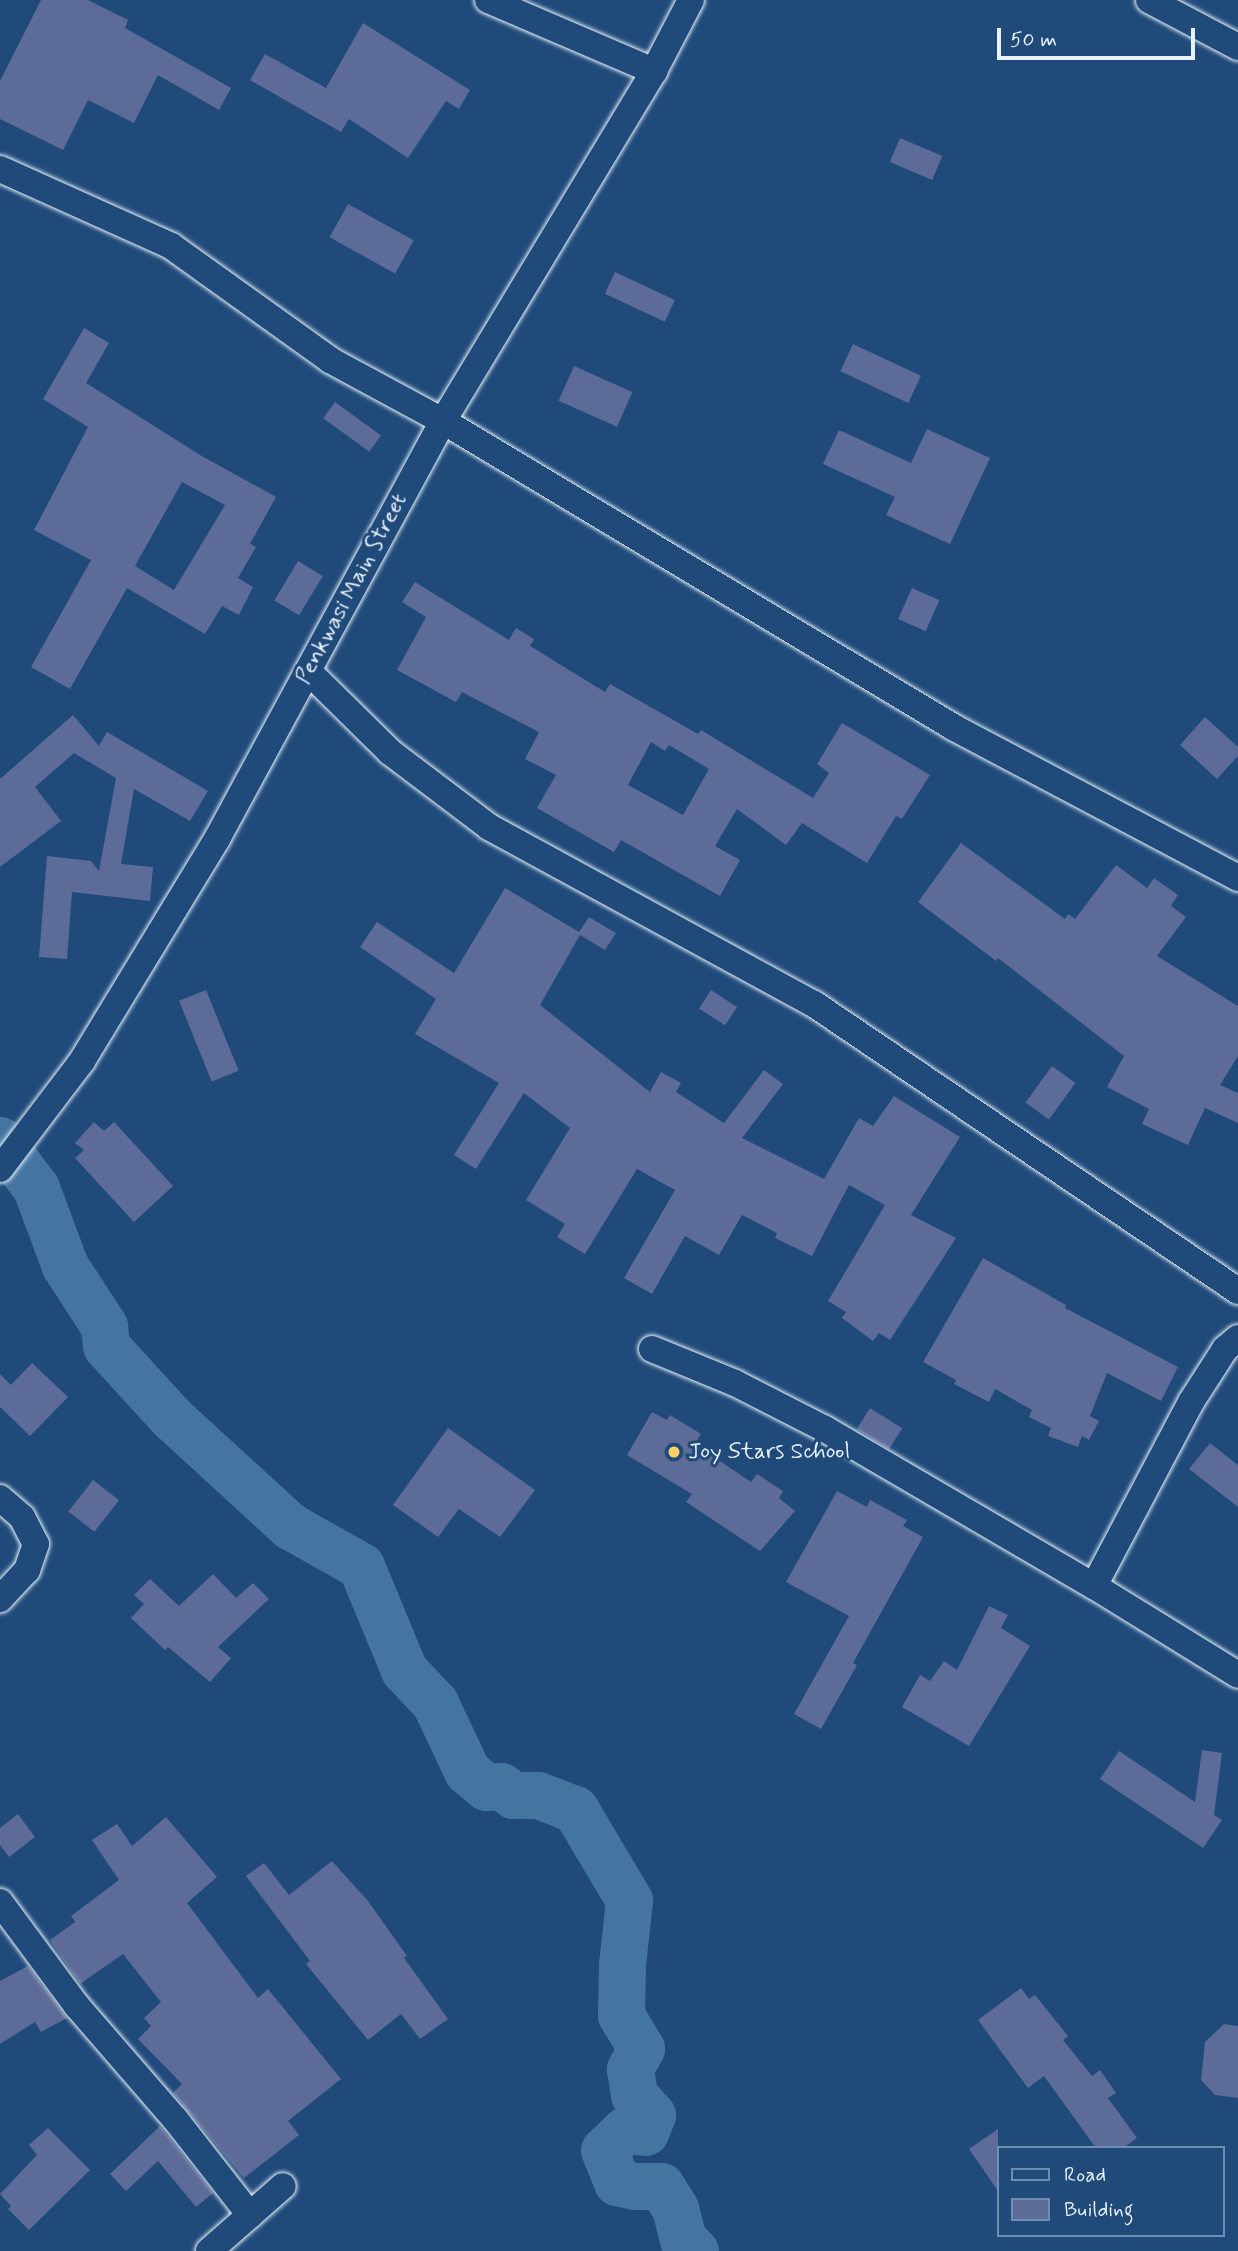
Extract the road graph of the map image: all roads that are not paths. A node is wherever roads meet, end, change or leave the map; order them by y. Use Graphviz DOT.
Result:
graph roads {
  1 [pos="488,0"];
  2 [pos="691,0"];
  3 [pos="1149,0"];
  4 [pos="1238,47"];
  5 [pos="654,71"];
  6 [pos="0,169"];
  7 [pos="443,421"];
  8 [pos="308,671"];
  9 [pos="1238,878"];
  10 [pos="2,1167"];
  11 [pos="1238,1291"];
  12 [pos="1238,1338"];
  13 [pos="652,1349"];
  14 [pos="0,1498"];
  15 [pos="1094,1586"];
  16 [pos="0,1599"];
  17 [pos="1238,1675"];
  18 [pos="0,1902"];
  19 [pos="283,2186"];
  20 [pos="250,2215"];
  21 [pos="209,2251"];
  1 -- 5 [label="street"];
  2 -- 5 [label="street, Penkwasi Main Street"];
  3 -- 4 [label="street"];
  5 -- 7 [label="street, Penkwasi Main Street"];
  6 -- 7 [label="street"];
  7 -- 8 [label="street, Penkwasi Main Street"];
  7 -- 9 [label="street"];
  8 -- 10 [label="street, Penkwasi Main Street"];
  8 -- 11 [label="street"];
  12 -- 15 [label="street"];
  13 -- 15 [label="street"];
  14 -- 16 [label="street"];
  15 -- 17 [label="street"];
  18 -- 20 [label="street"];
  19 -- 20 [label="street"];
  20 -- 21 [label="street"];
}
